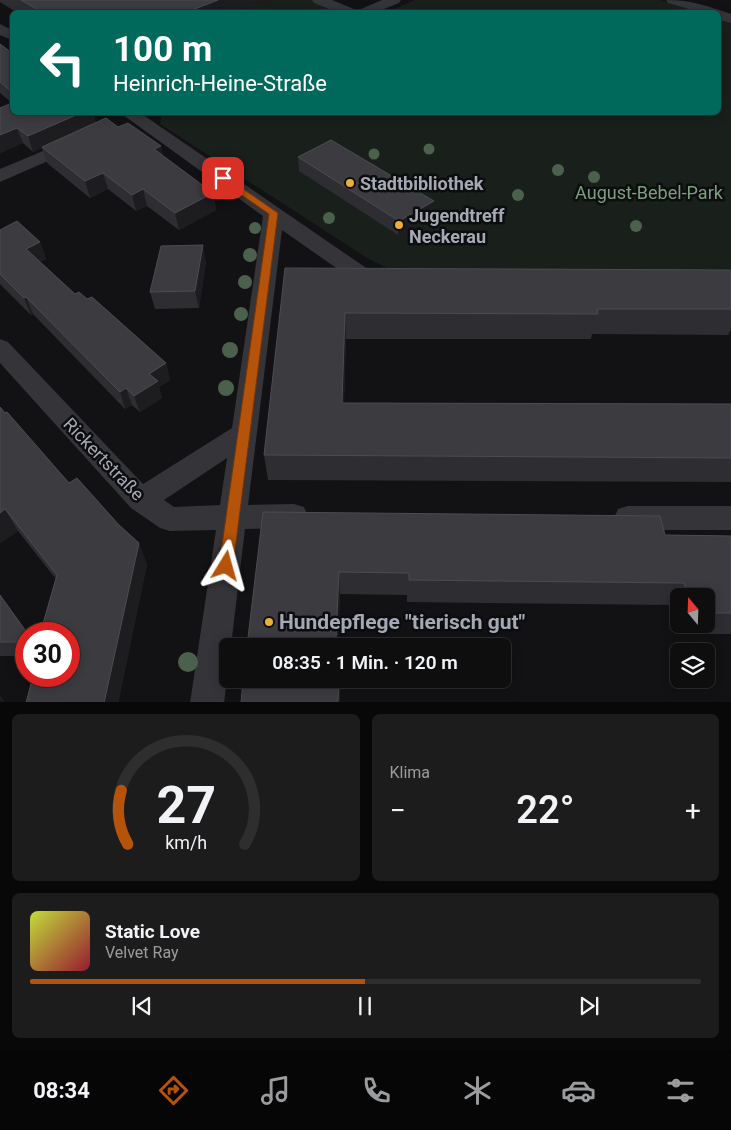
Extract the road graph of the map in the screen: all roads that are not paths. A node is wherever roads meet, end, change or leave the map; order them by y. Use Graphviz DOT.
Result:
graph roads {
  1 [pos="319,0"];
  2 [pos="394,0"];
  3 [pos="673,0"];
  4 [pos="344,10"];
  5 [pos="371,10"];
  6 [pos="706,10"];
  7 [pos="129,116"];
  8 [pos="89,136"];
  9 [pos="0,176"];
  10 [pos="274,213"];
  11 [pos="330,279"];
  12 [pos="0,348"];
  13 [pos="244,433"];
  14 [pos="141,500"];
  15 [pos="233,516"];
  16 [pos="322,516"];
  17 [pos="601,518"];
  18 [pos="731,518"];
  19 [pos="207,702"];
  1 -- 4 [label="street"];
  2 -- 5 [label="street"];
  3 -- 6 [label="street"];
  7 -- 10 [label="street"];
  8 -- 9 [label="street"];
  10 -- 11 [label="street"];
  10 -- 13 [label="street"];
  12 -- 14 [label="street, Rickertstraße"];
  13 -- 14 [label="street"];
  13 -- 15 [label="street"];
  14 -- 15 [label="street, Rickertstraße"];
  15 -- 16 [label="street, Rickertstraße"];
  15 -- 19 [label="street"];
  17 -- 18 [label="street"];
}
